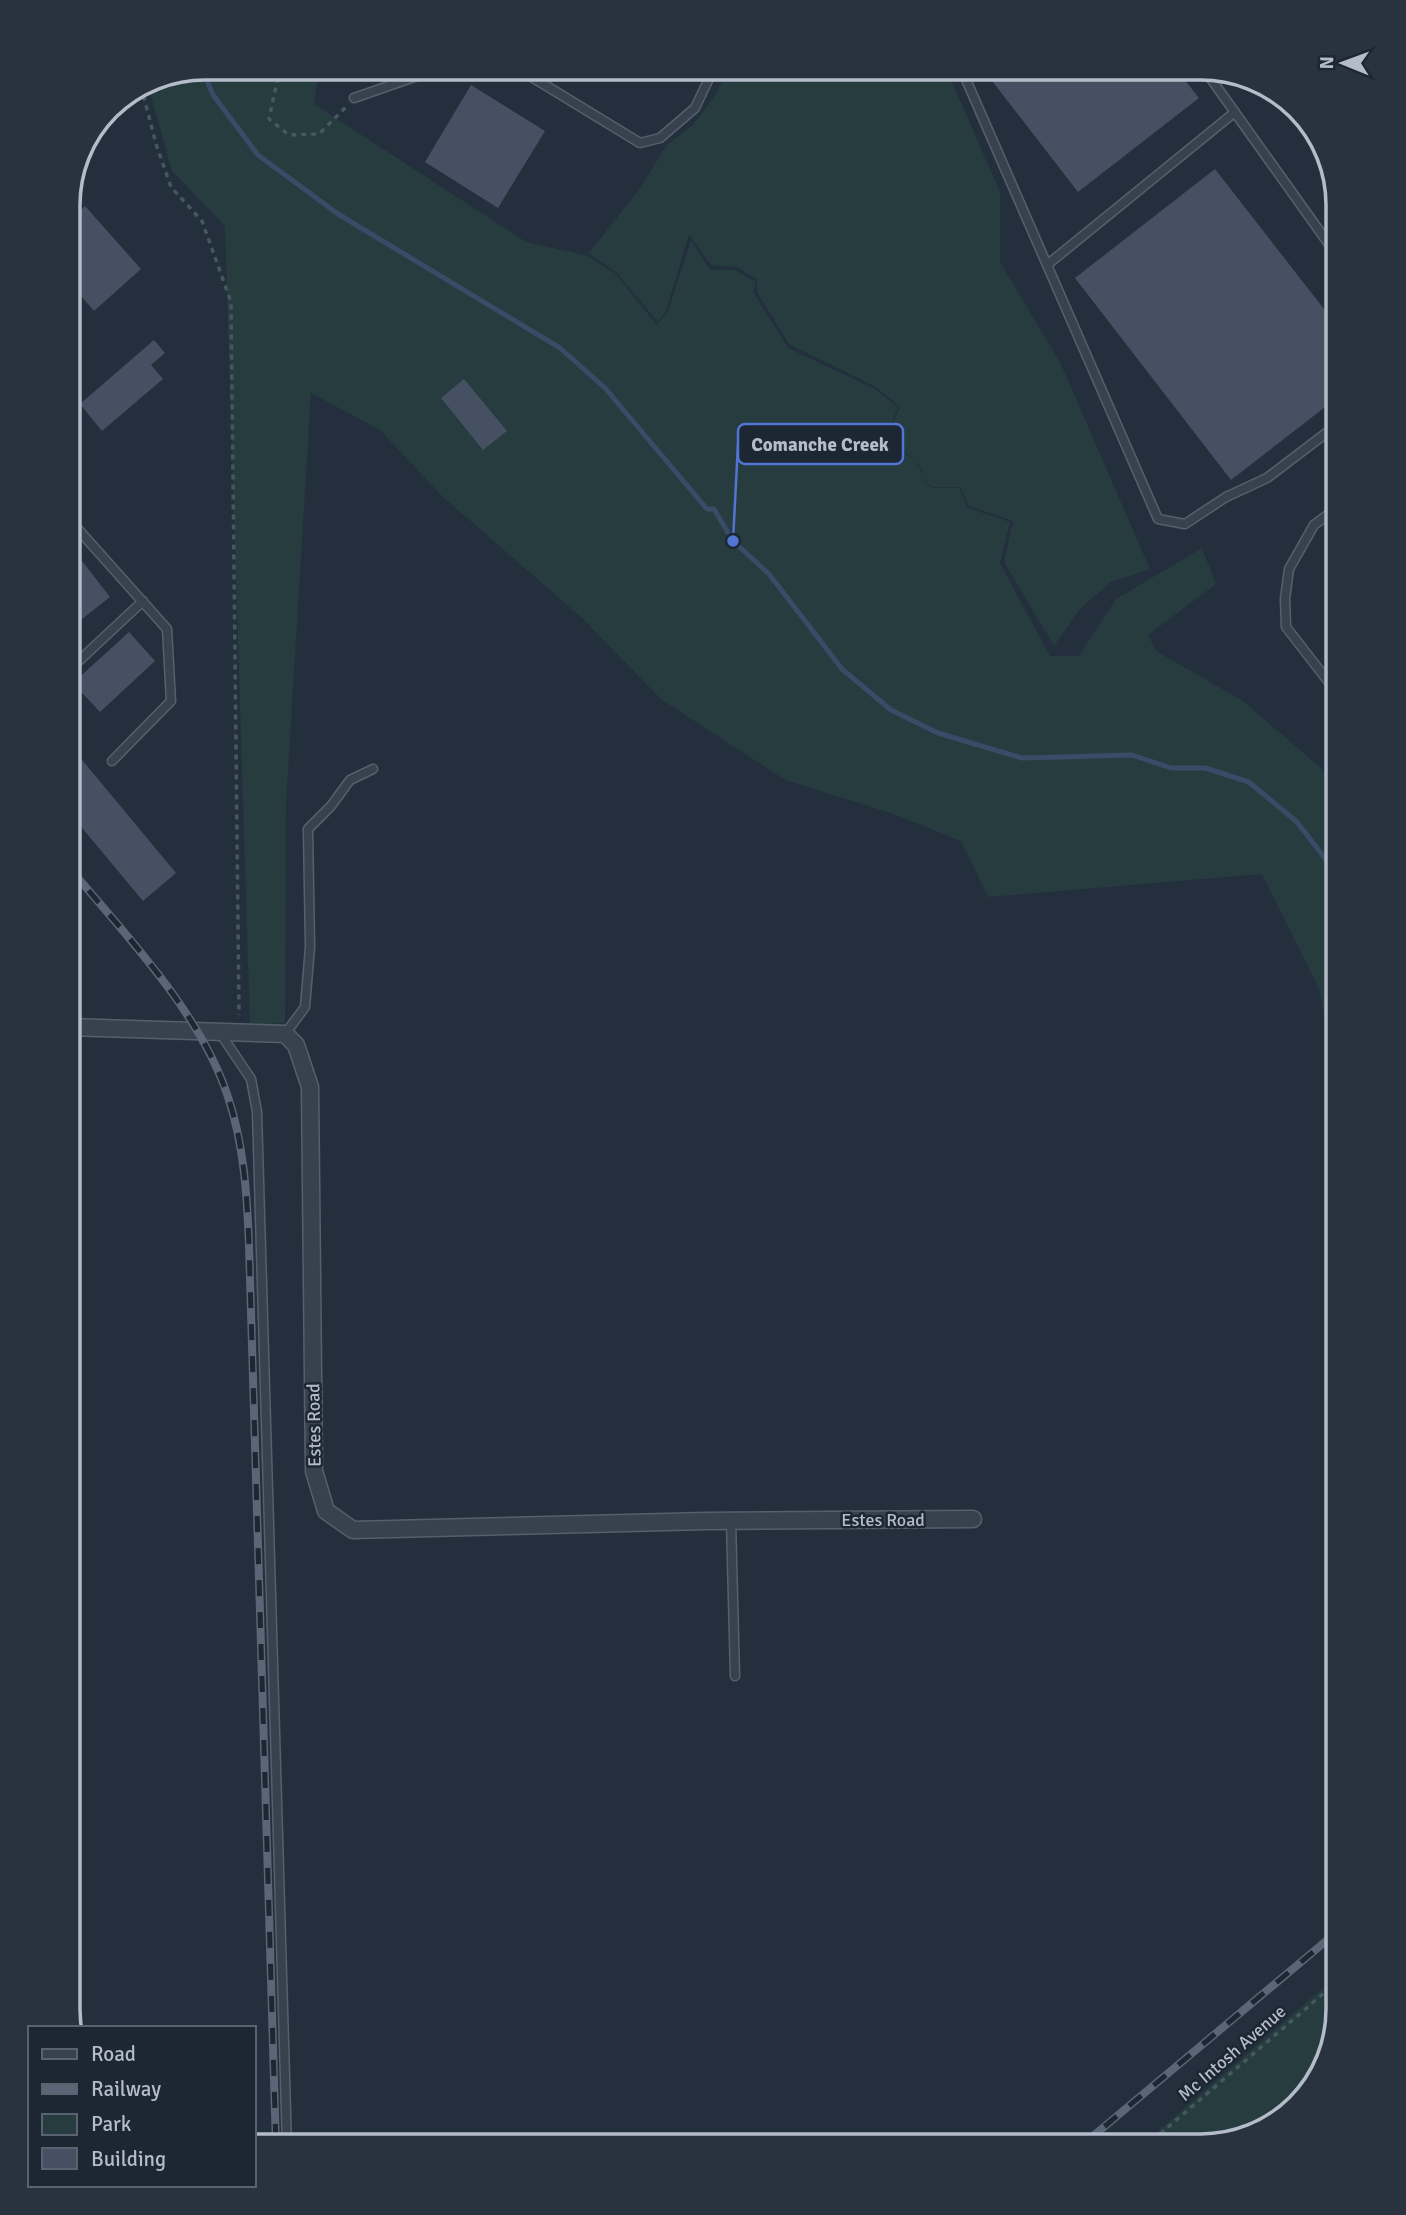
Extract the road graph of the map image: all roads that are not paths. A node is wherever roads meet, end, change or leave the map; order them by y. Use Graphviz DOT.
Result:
graph roads {
  1 [pos="403,81"];
  2 [pos="538,81"];
  3 [pos="708,81"];
  4 [pos="967,81"];
  5 [pos="1213,82"];
  6 [pos="354,98"];
  7 [pos="1235,112"];
  8 [pos="1326,240"];
  9 [pos="1047,265"];
  10 [pos="1326,433"];
  11 [pos="1326,516"];
  12 [pos="81,532"];
  13 [pos="143,601"];
  14 [pos="81,659"];
  15 [pos="1326,679"];
  16 [pos="112,761"];
  17 [pos="373,769"];
  18 [pos="81,1027"];
  19 [pos="217,1030"];
  20 [pos="285,1034"];
  21 [pos="973,1519"];
  22 [pos="732,1521"];
  23 [pos="735,1676"];
  24 [pos="288,2134"];
  1 -- 6 [label="lane"];
  2 -- 3 [label="lane"];
  4 -- 9 [label="lane"];
  5 -- 7 [label="lane"];
  7 -- 8 [label="lane"];
  7 -- 9 [label="lane"];
  9 -- 10 [label="lane"];
  11 -- 15 [label="lane"];
  12 -- 13 [label="lane"];
  13 -- 14 [label="lane"];
  13 -- 16 [label="lane"];
  17 -- 20 [label="lane"];
  18 -- 19 [label="street"];
  19 -- 20 [label="street"];
  19 -- 24 [label="lane"];
  20 -- 22 [label="street, Estes Road"];
  21 -- 22 [label="street, Estes Road"];
  22 -- 23 [label="lane"];
}
